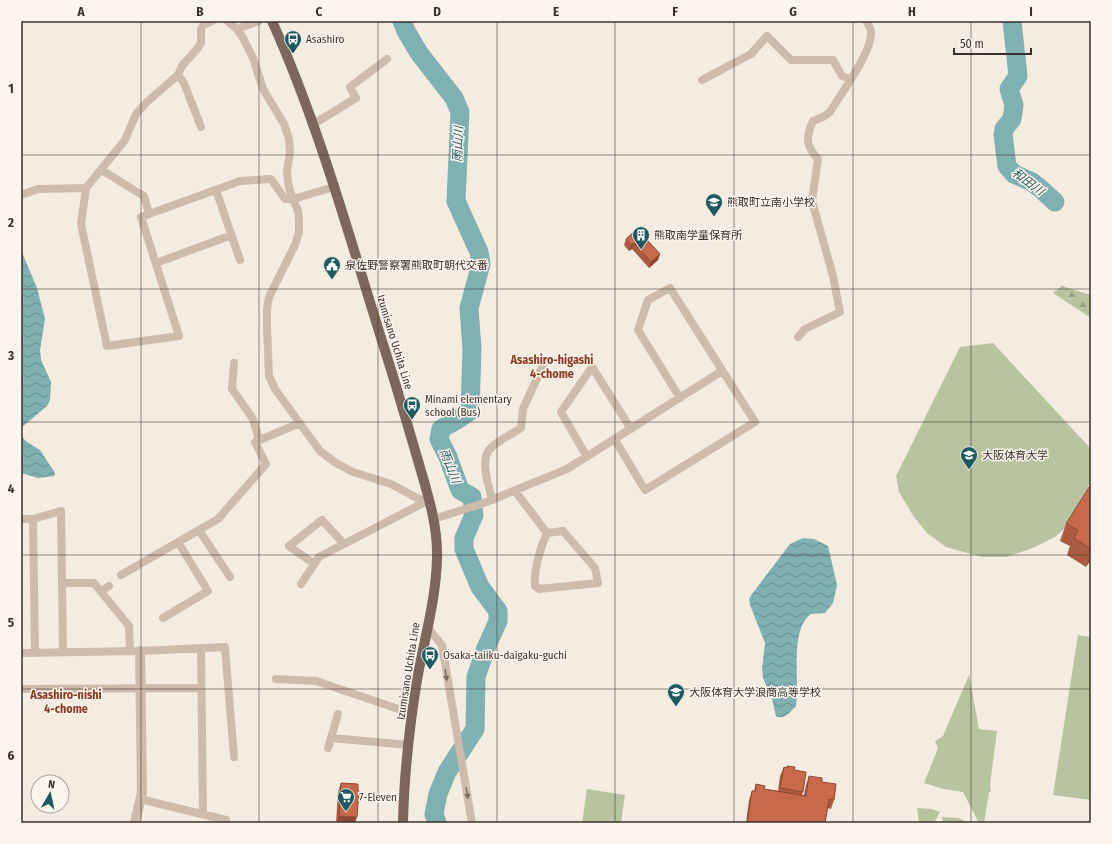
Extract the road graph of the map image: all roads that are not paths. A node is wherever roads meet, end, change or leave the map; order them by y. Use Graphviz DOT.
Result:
graph roads {
  1 [pos="212,21"];
  2 [pos="227,21"];
  3 [pos="259,21"];
  4 [pos="272,21"];
  5 [pos="866,21"];
  6 [pos="237,29"];
  7 [pos="387,59"];
  8 [pos="178,75"];
  9 [pos="850,79"];
  10 [pos="702,80"];
  11 [pos="312,125"];
  12 [pos="201,127"];
  13 [pos="101,170"];
  14 [pos="334,187"];
  15 [pos="86,188"];
  16 [pos="216,190"];
  17 [pos="21,195"];
  18 [pos="293,199"];
  19 [pos="149,214"];
  20 [pos="232,235"];
  21 [pos="240,260"];
  22 [pos="156,263"];
  23 [pos="798,337"];
  24 [pos="234,363"];
  25 [pos="543,365"];
  26 [pos="722,371"];
  27 [pos="680,398"];
  28 [pos="300,423"];
  29 [pos="632,429"];
  30 [pos="260,440"];
  31 [pos="615,440"];
  32 [pos="587,456"];
  33 [pos="514,491"];
  34 [pos="488,501"];
  35 [pos="428,502"];
  36 [pos="21,519"];
  37 [pos="33,519"];
  38 [pos="434,519"];
  39 [pos="199,530"];
  40 [pos="547,533"];
  41 [pos="178,542"];
  42 [pos="344,544"];
  43 [pos="314,564"];
  44 [pos="121,575"];
  45 [pos="230,577"];
  46 [pos="62,583"];
  47 [pos="301,584"];
  48 [pos="109,586"];
  49 [pos="101,591"];
  50 [pos="163,618"];
  51 [pos="427,627"];
  52 [pos="201,648"];
  53 [pos="130,651"];
  54 [pos="140,651"];
  55 [pos="35,652"];
  56 [pos="63,652"];
  57 [pos="21,653"];
  58 [pos="276,679"];
  59 [pos="141,688"];
  60 [pos="200,688"];
  61 [pos="21,689"];
  62 [pos="338,714"];
  63 [pos="413,714"];
  64 [pos="331,738"];
  65 [pos="409,745"];
  66 [pos="328,748"];
  67 [pos="234,757"];
  68 [pos="140,799"];
  69 [pos="203,813"];
  70 [pos="226,820"];
  71 [pos="135,823"];
  72 [pos="403,823"];
  73 [pos="472,823"];
  1 -- 8 [label="street"];
  2 -- 6 [label="street"];
  3 -- 6 [label="street"];
  4 -- 11 [label="main road, Izumisano Uchita Line"];
  5 -- 9 [label="street"];
  6 -- 18 [label="street"];
  7 -- 11 [label="street"];
  8 -- 12 [label="street"];
  8 -- 13 [label="street"];
  9 -- 10 [label="street"];
  9 -- 23 [label="street"];
  11 -- 14 [label="main road, Izumisano Uchita Line"];
  13 -- 15 [label="street"];
  13 -- 19 [label="street"];
  14 -- 18 [label="street"];
  14 -- 35 [label="main road, Izumisano Uchita Line"];
  15 -- 17 [label="street"];
  15 -- 22 [label="street"];
  16 -- 18 [label="street"];
  16 -- 19 [label="street"];
  16 -- 20 [label="street"];
  18 -- 28 [label="street"];
  19 -- 22 [label="street"];
  20 -- 21 [label="street"];
  20 -- 22 [label="street"];
  24 -- 30 [label="street"];
  25 -- 34 [label="street"];
  26 -- 27 [label="street"];
  26 -- 27 [label="street"];
  26 -- 31 [label="street"];
  27 -- 29 [label="street"];
  28 -- 30 [label="street"];
  28 -- 35 [label="street"];
  29 -- 31 [label="street"];
  29 -- 32 [label="street"];
  30 -- 39 [label="street"];
  31 -- 32 [label="street"];
  32 -- 33 [label="street"];
  33 -- 34 [label="street"];
  33 -- 40 [label="street"];
  34 -- 38 [label="street"];
  35 -- 38 [label="main road, Izumisano Uchita Line"];
  35 -- 42 [label="street"];
  36 -- 37 [label="street"];
  37 -- 46 [label="street"];
  37 -- 55 [label="street"];
  38 -- 51 [label="main road, Izumisano Uchita Line"];
  39 -- 41 [label="street"];
  39 -- 45 [label="street"];
  40 -- 40 [label="street"];
  41 -- 44 [label="street"];
  41 -- 50 [label="street"];
  42 -- 43 [label="street"];
  42 -- 43 [label="street"];
  43 -- 47 [label="street"];
  46 -- 49 [label="street"];
  46 -- 56 [label="street"];
  48 -- 49 [label="street"];
  49 -- 53 [label="street"];
  51 -- 63 [label="main road, Izumisano Uchita Line"];
  51 -- 73 [label="street, one-way"];
  52 -- 54 [label="street"];
  52 -- 60 [label="street"];
  52 -- 67 [label="street"];
  53 -- 54 [label="street"];
  53 -- 56 [label="street"];
  54 -- 59 [label="street"];
  55 -- 56 [label="street"];
  55 -- 57 [label="street"];
  58 -- 63 [label="street"];
  59 -- 60 [label="street"];
  59 -- 61 [label="street"];
  59 -- 68 [label="street"];
  60 -- 69 [label="street"];
  62 -- 64 [label="street"];
  63 -- 65 [label="main road, Izumisano Uchita Line"];
  64 -- 65 [label="street"];
  64 -- 66 [label="street"];
  65 -- 72 [label="main road, Izumisano Uchita Line"];
  68 -- 69 [label="street"];
  68 -- 71 [label="street"];
  69 -- 70 [label="street"];
}
